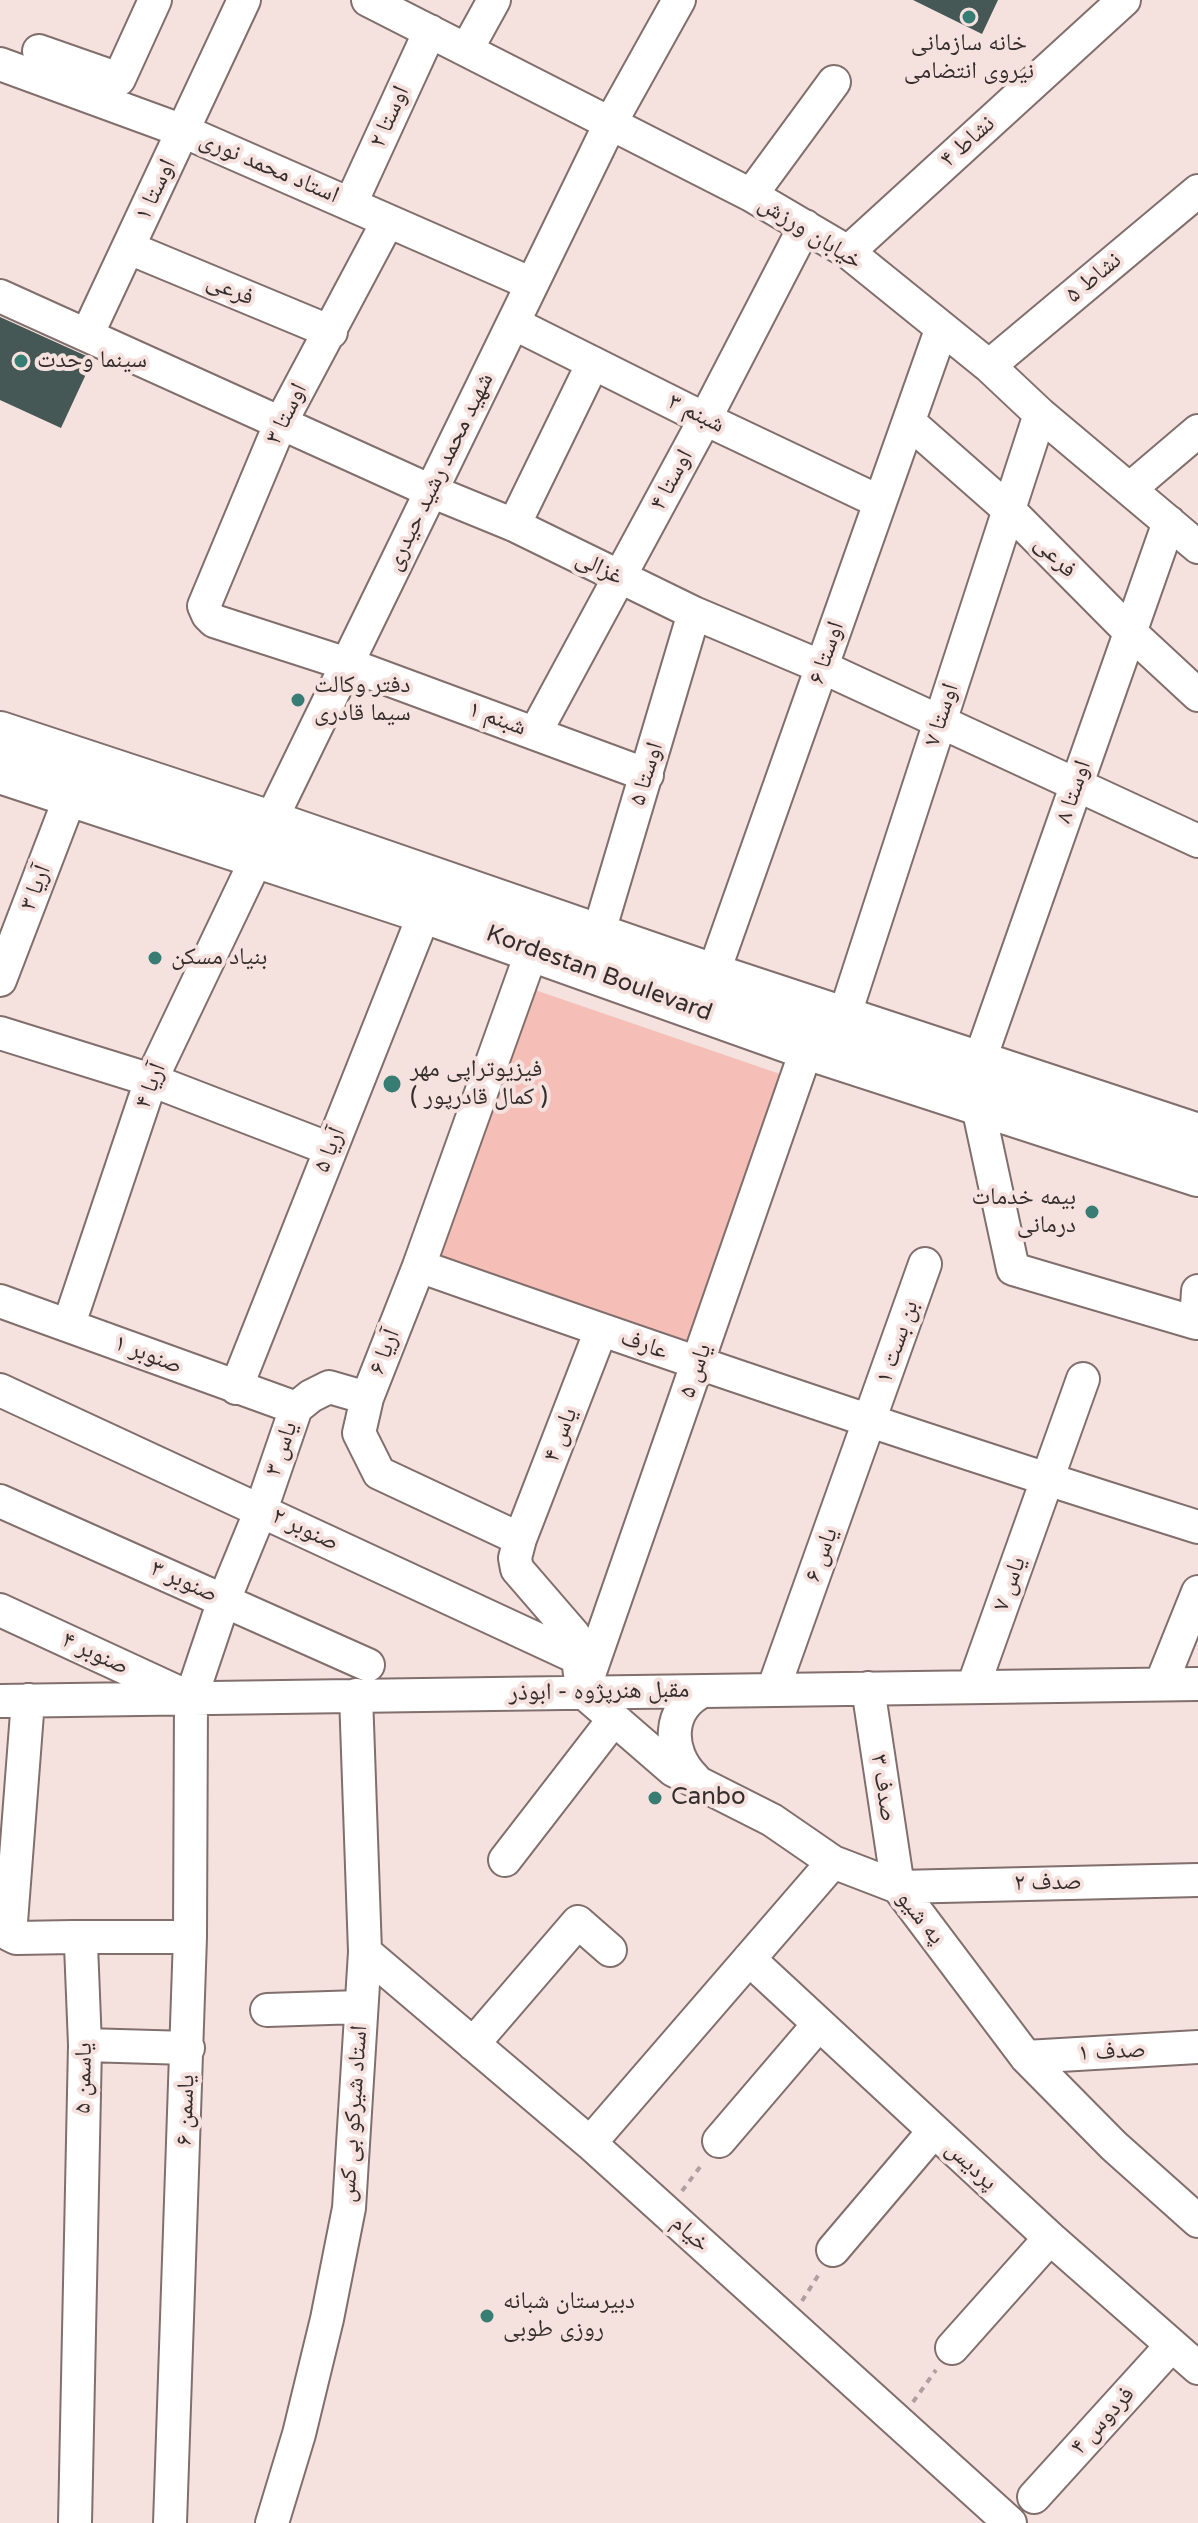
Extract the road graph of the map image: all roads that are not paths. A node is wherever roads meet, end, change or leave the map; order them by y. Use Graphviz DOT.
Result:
graph roads {
  1 [pos="155,0"];
  2 [pos="494,0"];
  3 [pos="679,0"];
  4 [pos="1124,0"];
  5 [pos="238,1"];
  6 [pos="383,3"];
  7 [pos="430,31"];
  8 [pos="467,49"];
  9 [pos="39,51"];
  10 [pos="0,64"];
  11 [pos="834,82"];
  12 [pos="611,122"];
  13 [pos="183,131"];
  14 [pos="1198,191"];
  15 [pos="751,195"];
  16 [pos="351,203"];
  17 [pos="388,221"];
  18 [pos="805,226"];
  19 [pos="129,248"];
  20 [pos="848,252"];
  21 [pos="532,284"];
  22 [pos="0,296"];
  23 [pos="513,323"];
  24 [pos="941,330"];
  25 [pos="331,332"];
  26 [pos="87,335"];
  27 [pos="593,363"];
  28 [pos="989,366"];
  29 [pos="1040,414"];
  30 [pos="705,419"];
  31 [pos="281,422"];
  32 [pos="909,422"];
  33 [pos="1198,431"];
  34 [pos="1131,488"];
  35 [pos="431,491"];
  36 [pos="880,502"];
  37 [pos="1009,510"];
  38 [pos="1169,522"];
  39 [pos="514,525"];
  40 [pos="1198,547"];
  41 [pos="620,578"];
  42 [pos="694,613"];
  43 [pos="208,615"];
  44 [pos="1130,632"];
  45 [pos="347,664"];
  46 [pos="822,667"];
  47 [pos="1198,695"];
  48 [pos="940,721"];
  49 [pos="0,733"];
  50 [pos="535,733"];
  51 [pos="0,772"];
  52 [pos="647,775"];
  53 [pos="1077,783"];
  54 [pos="71,795"];
  55 [pos="263,840"];
  56 [pos="1198,841"];
  57 [pos="425,912"];
  58 [pos="598,935"];
  59 [pos="532,951"];
  60 [pos="0,980"];
  61 [pos="706,993"];
  62 [pos="844,1017"];
  63 [pos="0,1033"];
  64 [pos="807,1048"];
  65 [pos="151,1080"];
  66 [pos="978,1082"];
  67 [pos="1198,1135"];
  68 [pos="330,1149"];
  69 [pos="1198,1175"];
  70 [pos="925,1264"];
  71 [pos="419,1266"];
  72 [pos="1198,1291"];
  73 [pos="0,1301"];
  74 [pos="69,1324"];
  75 [pos="601,1330"];
  76 [pos="698,1364"];
  77 [pos="1083,1379"];
  78 [pos="236,1388"];
  79 [pos="0,1390"];
  80 [pos="367,1398"];
  81 [pos="296,1408"];
  82 [pos="870,1421"];
  83 [pos="1048,1480"];
  84 [pos="0,1501"];
  85 [pos="261,1510"];
  86 [pos="1198,1527"];
  87 [pos="520,1539"];
  88 [pos="1198,1592"];
  89 [pos="224,1600"];
  90 [pos="0,1610"];
  91 [pos="578,1658"];
  92 [pos="368,1665"];
  93 [pos="1161,1684"];
  94 [pos="1198,1684"];
  95 [pos="973,1687"];
  96 [pos="868,1688"];
  97 [pos="773,1690"];
  98 [pos="703,1691"];
  99 [pos="583,1692"];
  100 [pos="356,1695"];
  101 [pos="191,1698"];
  102 [pos="14,1700"];
  103 [pos="614,1719"];
  104 [pos="705,1788"];
  105 [pos="505,1860"];
  106 [pos="833,1862"];
  107 [pos="1198,1880"];
  108 [pos="898,1887"];
  109 [pos="73,1937"];
  110 [pos="190,1937"];
  111 [pos="610,1950"];
  112 [pos="365,1952"];
  113 [pos="749,1959"];
  114 [pos="360,2007"];
  115 [pos="267,2010"];
  116 [pos="819,2024"];
  117 [pos="473,2044"];
  118 [pos="85,2045"];
  119 [pos="1198,2047"];
  120 [pos="188,2048"];
  121 [pos="1026,2057"];
  122 [pos="934,2131"];
  123 [pos="719,2141"];
  124 [pos="590,2143"];
  125 [pos="1198,2221"];
  126 [pos="1050,2238"];
  127 [pos="833,2250"];
  128 [pos="1172,2345"];
  129 [pos="952,2348"];
  130 [pos="1198,2368"];
  131 [pos="1034,2497"];
  132 [pos="974,2512"];
  133 [pos="75,2523"];
  134 [pos="170,2523"];
  135 [pos="272,2523"];
  136 [pos="1010,2523"];
  1 -- 9 [label="street"];
  2 -- 8 [label="street"];
  3 -- 12 [label="street, شهید محمد رشید حیدری"];
  4 -- 20 [label="street, نشاط ۴"];
  5 -- 13 [label="street, اوستا ۱"];
  6 -- 7 [label="street, خیابان ورزش"];
  7 -- 8 [label="street, خیابان ورزش"];
  7 -- 16 [label="street, اوستا ۲"];
  8 -- 12 [label="street, خیابان ورزش"];
  10 -- 13 [label="street, استاد محمد نوری"];
  11 -- 15 [label="street"];
  12 -- 15 [label="street, خیابان ورزش"];
  12 -- 21 [label="street, شهید محمد رشید حیدری"];
  13 -- 16 [label="street, استاد محمد نوری"];
  13 -- 19 [label="street, اوستا ۱"];
  14 -- 28 [label="street, نشاط ۵"];
  15 -- 18 [label="street, خیابان ورزش"];
  16 -- 17 [label="street, استاد محمد نوری"];
  17 -- 21 [label="street, استاد محمد نوری"];
  17 -- 25 [label="street, اوستا ۳"];
  18 -- 20 [label="street, خیابان ورزش"];
  18 -- 30 [label="street, اوستا ۴"];
  19 -- 25 [label="street, فرعی"];
  19 -- 26 [label="street, اوستا ۱"];
  20 -- 24 [label="street, خیابان ورزش"];
  21 -- 23 [label="street, شهید محمد رشید حیدری"];
  22 -- 26 [label="street, غزالی"];
  23 -- 27 [label="street, شبنم ۳"];
  23 -- 35 [label="street, شهید محمد رشید حیدری"];
  24 -- 28 [label="street, خیابان ورزش"];
  24 -- 32 [label="street, اوستا ۶"];
  25 -- 31 [label="street, اوستا ۳"];
  26 -- 31 [label="street, غزالی"];
  27 -- 30 [label="street, شبنم ۳"];
  27 -- 39 [label="street"];
  28 -- 29 [label="street, خیابان ورزش"];
  29 -- 34 [label="street, خیابان ورزش"];
  29 -- 37 [label="street, اوستا ۷"];
  30 -- 36 [label="street, شبنم ۳"];
  30 -- 41 [label="street, اوستا ۴"];
  31 -- 35 [label="street, غزالی"];
  31 -- 43 [label="street, اوستا ۳"];
  32 -- 36 [label="street, اوستا ۶"];
  32 -- 37 [label="street, فرعی"];
  33 -- 34 [label="street"];
  34 -- 38 [label="street, خیابان ورزش"];
  35 -- 39 [label="street, غزالی"];
  35 -- 45 [label="street, شهید محمد رشید حیدری"];
  36 -- 46 [label="street, اوستا ۶"];
  37 -- 44 [label="street, فرعی"];
  37 -- 48 [label="street, اوستا ۷"];
  38 -- 40 [label="street, خیابان ورزش"];
  38 -- 44 [label="street, اوستا ۸"];
  39 -- 41 [label="street, غزالی"];
  41 -- 42 [label="street, غزالی"];
  41 -- 50 [label="street, اوستا ۴"];
  42 -- 46 [label="street, غزالی"];
  42 -- 52 [label="street, اوستا ۵"];
  43 -- 45 [label="street, شبنم ۱"];
  44 -- 47 [label="street, فرعی"];
  44 -- 53 [label="street, اوستا ۸"];
  45 -- 50 [label="street, شبنم ۱"];
  45 -- 55 [label="street, شهید محمد رشید حیدری"];
  46 -- 48 [label="street, غزالی"];
  46 -- 61 [label="street, اوستا ۶"];
  48 -- 53 [label="street, غزالی"];
  48 -- 62 [label="street, اوستا ۷"];
  49 -- 55 [label="main road, Kordestan Boulevard"];
  50 -- 52 [label="street, شبنم ۱"];
  51 -- 54 [label="main road, Kordestan Boulevard"];
  52 -- 58 [label="street, اوستا ۵"];
  53 -- 56 [label="street, غزالی"];
  53 -- 66 [label="street, اوستا ۸"];
  54 -- 55 [label="main road, Kordestan Boulevard"];
  54 -- 60 [label="street, آریا ۳"];
  55 -- 57 [label="main road, Kordestan Boulevard"];
  55 -- 58 [label="main road, Kordestan Boulevard"];
  55 -- 65 [label="street, آریا ۴"];
  57 -- 59 [label="main road, Kordestan Boulevard"];
  57 -- 68 [label="street, آریا ۵"];
  58 -- 61 [label="main road, Kordestan Boulevard"];
  59 -- 61 [label="main road, Kordestan Boulevard"];
  59 -- 71 [label="street, آریا ۶"];
  61 -- 62 [label="main road, Kordestan Boulevard"];
  61 -- 64 [label="main road, Kordestan Boulevard"];
  62 -- 66 [label="main road, Kordestan Boulevard"];
  63 -- 65 [label="street"];
  64 -- 66 [label="main road, Kordestan Boulevard"];
  64 -- 76 [label="street, یاس ۵"];
  65 -- 68 [label="street"];
  65 -- 74 [label="street, آریا ۴"];
  66 -- 67 [label="main road, Kordestan Boulevard"];
  66 -- 69 [label="main road, Kordestan Boulevard"];
  66 -- 72 [label="street"];
  68 -- 78 [label="street, آریا ۵"];
  70 -- 82 [label="street, بن بست ۱"];
  71 -- 75 [label="street, عارف"];
  71 -- 80 [label="street, آریا ۶"];
  73 -- 74 [label="street, صنوبر ۱"];
  74 -- 78 [label="street, صنوبر ۱"];
  75 -- 76 [label="street, عارف"];
  75 -- 87 [label="street, یاس ۴"];
  76 -- 82 [label="street, عارف"];
  76 -- 99 [label="street, یاس ۵"];
  77 -- 83 [label="street, یاس ۷"];
  78 -- 81 [label="street, صنوبر ۱"];
  79 -- 85 [label="street, صنوبر ۲"];
  80 -- 81 [label="street, یاس ۳"];
  80 -- 87 [label="street, آریا ۶"];
  81 -- 85 [label="street, یاس ۳"];
  82 -- 83 [label="street, عارف"];
  82 -- 97 [label="street, یاس ۶"];
  83 -- 86 [label="street, عارف"];
  83 -- 95 [label="street, یاس ۷"];
  84 -- 89 [label="street, صنوبر ۳"];
  85 -- 89 [label="street, یاس ۳"];
  85 -- 91 [label="street, صنوبر ۲"];
  87 -- 91 [label="street"];
  88 -- 93 [label="street"];
  89 -- 92 [label="street, صنوبر ۳"];
  89 -- 101 [label="street, یاس ۳"];
  90 -- 101 [label="street, صنوبر ۴"];
  91 -- 99 [label="street"];
  93 -- 94 [label="street, مقبل هنرپژوه - ابوذر"];
  93 -- 95 [label="street, مقبل هنرپژوه - ابوذر"];
  95 -- 96 [label="street, مقبل هنرپژوه - ابوذر"];
  96 -- 97 [label="street, مقبل هنرپژوه - ابوذر"];
  96 -- 108 [label="street, صدف ۳"];
  97 -- 98 [label="street, مقبل هنرپژوه - ابوذر"];
  98 -- 99 [label="street, مقبل هنرپژوه - ابوذر"];
  98 -- 104 [label="street"];
  99 -- 100 [label="street, مقبل هنرپژوه - ابوذر"];
  99 -- 103 [label="street, په شیو"];
  100 -- 101 [label="street, مقبل هنرپژوه - ابوذر"];
  100 -- 112 [label="street, استاد شیرکو بی کس"];
  101 -- 102 [label="street, مقبل هنرپژوه - ابوذر"];
  101 -- 110 [label="street, یاسمن ۶"];
  102 -- 109 [label="street"];
  103 -- 104 [label="street, په شیو"];
  103 -- 105 [label="street"];
  104 -- 106 [label="street, په شیو"];
  106 -- 108 [label="street, په شیو"];
  106 -- 113 [label="street"];
  107 -- 108 [label="street, صدف ۲"];
  108 -- 121 [label="street, په شیو"];
  109 -- 110 [label="street"];
  109 -- 118 [label="street, یاسمن ۵"];
  110 -- 120 [label="street, یاسمن ۶"];
  111 -- 117 [label="street"];
  112 -- 114 [label="street, استاد شیرکو بی کس"];
  112 -- 117 [label="street, خیام"];
  113 -- 116 [label="street, پردیس"];
  113 -- 124 [label="street"];
  114 -- 115 [label="street"];
  114 -- 135 [label="street, استاد شیرکو بی کس"];
  116 -- 122 [label="street, پردیس"];
  116 -- 123 [label="street"];
  117 -- 124 [label="street, خیام"];
  118 -- 120 [label="street"];
  118 -- 133 [label="street, یاسمن ۵"];
  119 -- 121 [label="street, صدف ۱"];
  120 -- 134 [label="street, یاسمن ۶"];
  121 -- 125 [label="street, په شیو"];
  122 -- 126 [label="street, پردیس"];
  122 -- 127 [label="street"];
  124 -- 132 [label="street, خیام"];
  126 -- 128 [label="street, پردیس"];
  126 -- 129 [label="street"];
  128 -- 130 [label="street, پردیس"];
  128 -- 131 [label="street, فردوس ۴"];
  132 -- 136 [label="street, خیام"];
}
